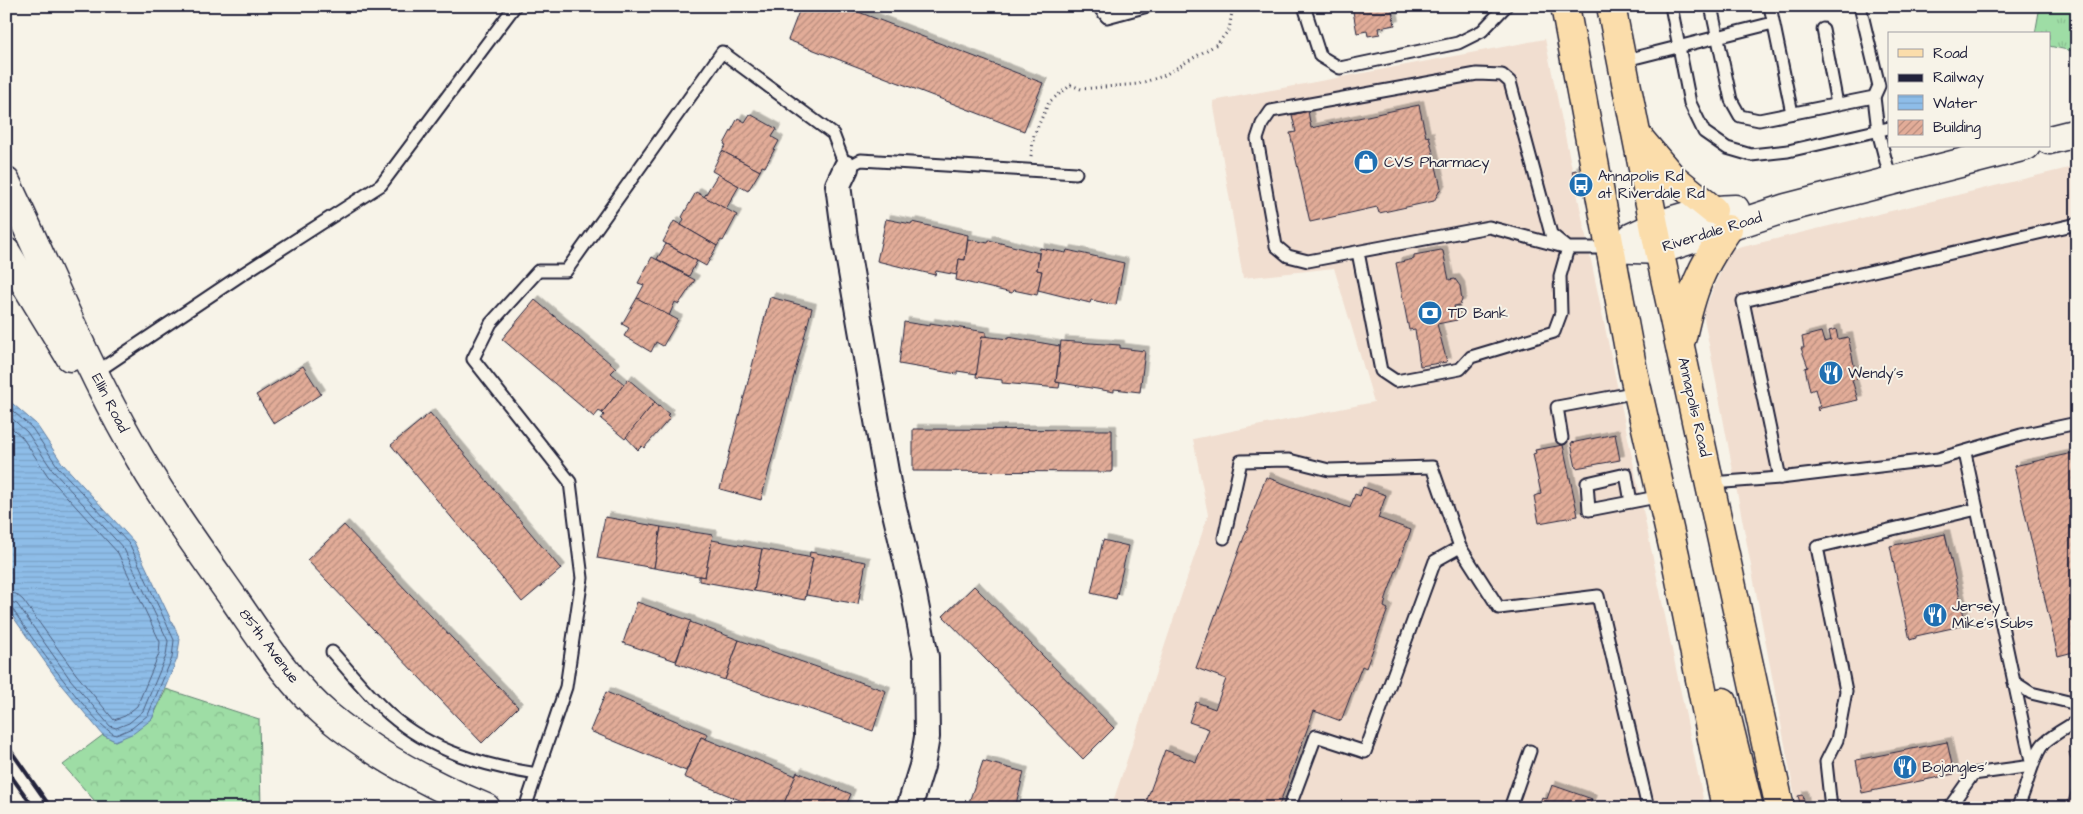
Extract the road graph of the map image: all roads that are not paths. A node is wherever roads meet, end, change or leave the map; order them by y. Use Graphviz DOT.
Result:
graph roads {
  1 [pos="515,6"];
  2 [pos="1098,6"];
  3 [pos="1148,6"];
  4 [pos="1304,6"];
  5 [pos="1506,6"];
  6 [pos="1564,6"];
  7 [pos="1611,6"];
  8 [pos="1671,6"];
  9 [pos="1711,6"];
  10 [pos="1770,6"];
  11 [pos="1860,6"];
  12 [pos="1773,23"];
  13 [pos="1823,29"];
  14 [pos="1718,38"];
  15 [pos="1679,48"];
  16 [pos="1622,61"];
  17 [pos="1874,97"];
  18 [pos="1837,104"];
  19 [pos="1792,113"];
  20 [pos="1884,130"];
  21 [pos="2077,133"];
  22 [pos="1636,134"];
  23 [pos="2050,140"];
  24 [pos="2016,148"];
  25 [pos="846,168"];
  26 [pos="1076,173"];
  27 [pos="1891,181"];
  28 [pos="6,182"];
  29 [pos="1720,220"];
  30 [pos="2077,224"];
  31 [pos="1657,238"];
  32 [pos="1568,248"];
  33 [pos="1610,248"];
  34 [pos="6,252"];
  35 [pos="1358,252"];
  36 [pos="1680,346"];
  37 [pos="94,373"];
  38 [pos="1638,392"];
  39 [pos="2077,423"];
  40 [pos="1562,438"];
  41 [pos="131,444"];
  42 [pos="1965,453"];
  43 [pos="1780,478"];
  44 [pos="1711,483"];
  45 [pos="1662,496"];
  46 [pos="1631,502"];
  47 [pos="1977,509"];
  48 [pos="1224,538"];
  49 [pos="1460,547"];
  50 [pos="1686,608"];
  51 [pos="332,652"];
  52 [pos="2014,682"];
  53 [pos="2077,704"];
  54 [pos="2077,721"];
  55 [pos="1530,751"];
  56 [pos="2032,766"];
  57 [pos="537,774"];
  58 [pos="486,808"];
  59 [pos="526,808"];
  60 [pos="909,808"];
  61 [pos="1288,808"];
  62 [pos="1510,808"];
  63 [pos="1648,808"];
  64 [pos="1726,808"];
  65 [pos="1749,808"];
  66 [pos="1780,808"];
  67 [pos="1831,808"];
  68 [pos="1949,808"];
  69 [pos="2017,808"];
  1 -- 37 [label="lane"];
  2 -- 3 [label="lane"];
  4 -- 5 [label="lane"];
  6 -- 33 [label="main road"];
  7 -- 16 [label="main road, Annapolis Road"];
  8 -- 15 [label="lane"];
  9 -- 14 [label="lane"];
  10 -- 12 [label="lane"];
  11 -- 17 [label="lane"];
  12 -- 14 [label="lane"];
  12 -- 19 [label="lane"];
  13 -- 18 [label="lane"];
  14 -- 15 [label="lane"];
  14 -- 19 [label="lane"];
  15 -- 16 [label="lane"];
  15 -- 20 [label="lane"];
  16 -- 22 [label="main road, Annapolis Road"];
  17 -- 18 [label="lane"];
  17 -- 20 [label="lane"];
  18 -- 19 [label="lane"];
  20 -- 27 [label="lane"];
  21 -- 23 [label="street"];
  22 -- 29 [label="main road"];
  22 -- 31 [label="main road, Annapolis Road"];
  24 -- 27 [label="street, Riverdale Road"];
  25 -- 26 [label="lane"];
  25 -- 57 [label="lane"];
  25 -- 60 [label="street"];
  27 -- 29 [label="street, Riverdale Road"];
  28 -- 37 [label="street, Ellin Road"];
  29 -- 31 [label="street, Riverdale Road"];
  29 -- 36 [label="main road"];
  30 -- 43 [label="lane"];
  31 -- 33 [label="street, Riverdale Road"];
  31 -- 36 [label="main road, Annapolis Road"];
  32 -- 33 [label="lane"];
  32 -- 35 [label="lane"];
  32 -- 35 [label="lane"];
  32 -- 35 [label="lane"];
  33 -- 38 [label="main road"];
  34 -- 41 [label="street, Ellin Road"];
  36 -- 44 [label="main road, Annapolis Road"];
  37 -- 41 [label="street, Ellin Road"];
  38 -- 40 [label="lane"];
  38 -- 45 [label="main road"];
  39 -- 42 [label="lane"];
  41 -- 58 [label="street, 85th Avenue"];
  42 -- 43 [label="lane"];
  42 -- 47 [label="lane"];
  43 -- 44 [label="lane"];
  44 -- 66 [label="main road, Annapolis Road"];
  45 -- 46 [label="lane"];
  45 -- 50 [label="main road"];
  47 -- 52 [label="lane"];
  47 -- 67 [label="lane"];
  48 -- 49 [label="lane"];
  49 -- 61 [label="lane"];
  49 -- 63 [label="lane"];
  50 -- 64 [label="main road"];
  50 -- 65 [label="main road"];
  51 -- 57 [label="lane"];
  52 -- 53 [label="lane"];
  52 -- 56 [label="lane"];
  54 -- 56 [label="lane"];
  55 -- 62 [label="lane"];
  56 -- 68 [label="lane"];
  56 -- 69 [label="lane"];
  57 -- 59 [label="lane"];
}
